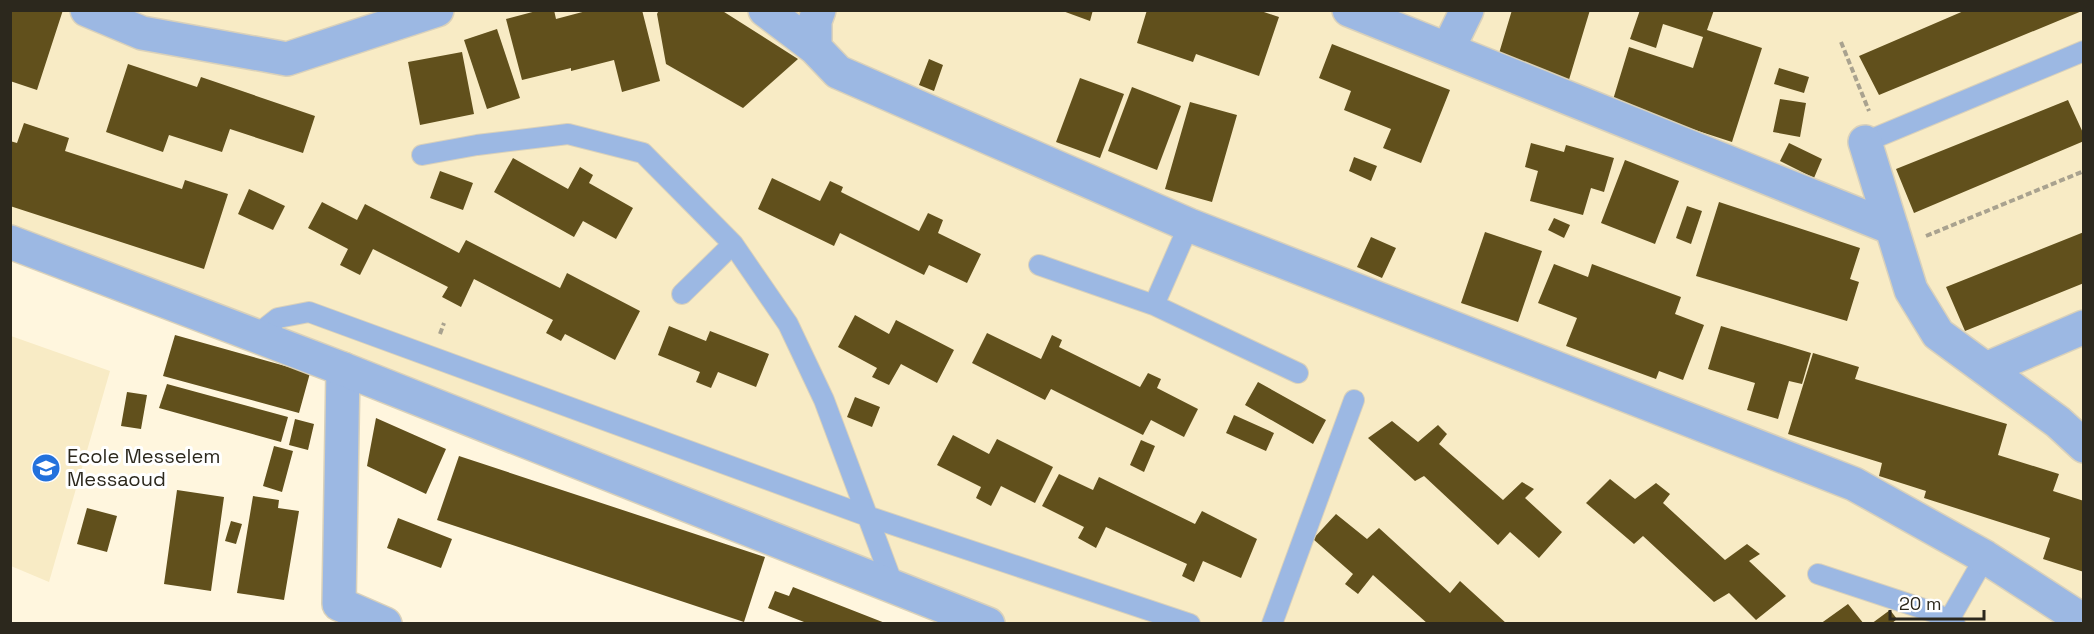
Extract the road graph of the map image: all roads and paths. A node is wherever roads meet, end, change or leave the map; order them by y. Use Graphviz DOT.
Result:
graph roads {
  1 [pos="87,10"];
  2 [pos="437,10"];
  3 [pos="765,10"];
  4 [pos="819,10"];
  5 [pos="1349,10"];
  6 [pos="1467,10"];
  7 [pos="1841,42"];
  8 [pos="815,48"];
  9 [pos="1448,49"];
  10 [pos="2084,51"];
  11 [pos="1872,139"];
  12 [pos="422,155"];
  13 [pos="2084,171"];
  14 [pos="1189,225"];
  15 [pos="1895,238"];
  16 [pos="10,242"];
  17 [pos="733,244"];
  18 [pos="1039,265"];
  19 [pos="682,294"];
  20 [pos="1154,305"];
  21 [pos="2084,327"];
  22 [pos="255,336"];
  23 [pos="343,369"];
  24 [pos="1986,369"];
  25 [pos="1298,373"];
  26 [pos="1354,400"];
  27 [pos="2084,446"];
  28 [pos="867,516"];
  29 [pos="1985,557"];
  30 [pos="1818,574"];
  31 [pos="894,587"];
  32 [pos="333,614"];
  33 [pos="2084,621"];
  34 [pos="1952,622"];
  35 [pos="385,624"];
  36 [pos="988,624"];
  37 [pos="1190,624"];
  38 [pos="1272,624"];
  1 -- 2 [label="street"];
  3 -- 8 [label="street"];
  4 -- 8 [label="street"];
  5 -- 9 [label="street"];
  6 -- 9 [label="street"];
  7 -- 11 [label="path"];
  8 -- 14 [label="street"];
  9 -- 15 [label="street"];
  10 -- 11 [label="lane"];
  11 -- 15 [label="street"];
  12 -- 17 [label="lane"];
  13 -- 15 [label="path"];
  14 -- 20 [label="lane"];
  14 -- 29 [label="street"];
  15 -- 24 [label="street"];
  16 -- 22 [label="street"];
  17 -- 19 [label="lane"];
  17 -- 28 [label="lane"];
  18 -- 20 [label="lane"];
  20 -- 25 [label="lane"];
  21 -- 24 [label="street"];
  22 -- 23 [label="street"];
  22 -- 28 [label="lane"];
  23 -- 31 [label="street"];
  23 -- 32 [label="street"];
  24 -- 27 [label="street"];
  26 -- 38 [label="lane"];
  28 -- 31 [label="lane"];
  28 -- 37 [label="lane"];
  29 -- 33 [label="street"];
  29 -- 34 [label="lane"];
  30 -- 34 [label="lane"];
  31 -- 36 [label="street"];
  32 -- 35 [label="street"];
}
